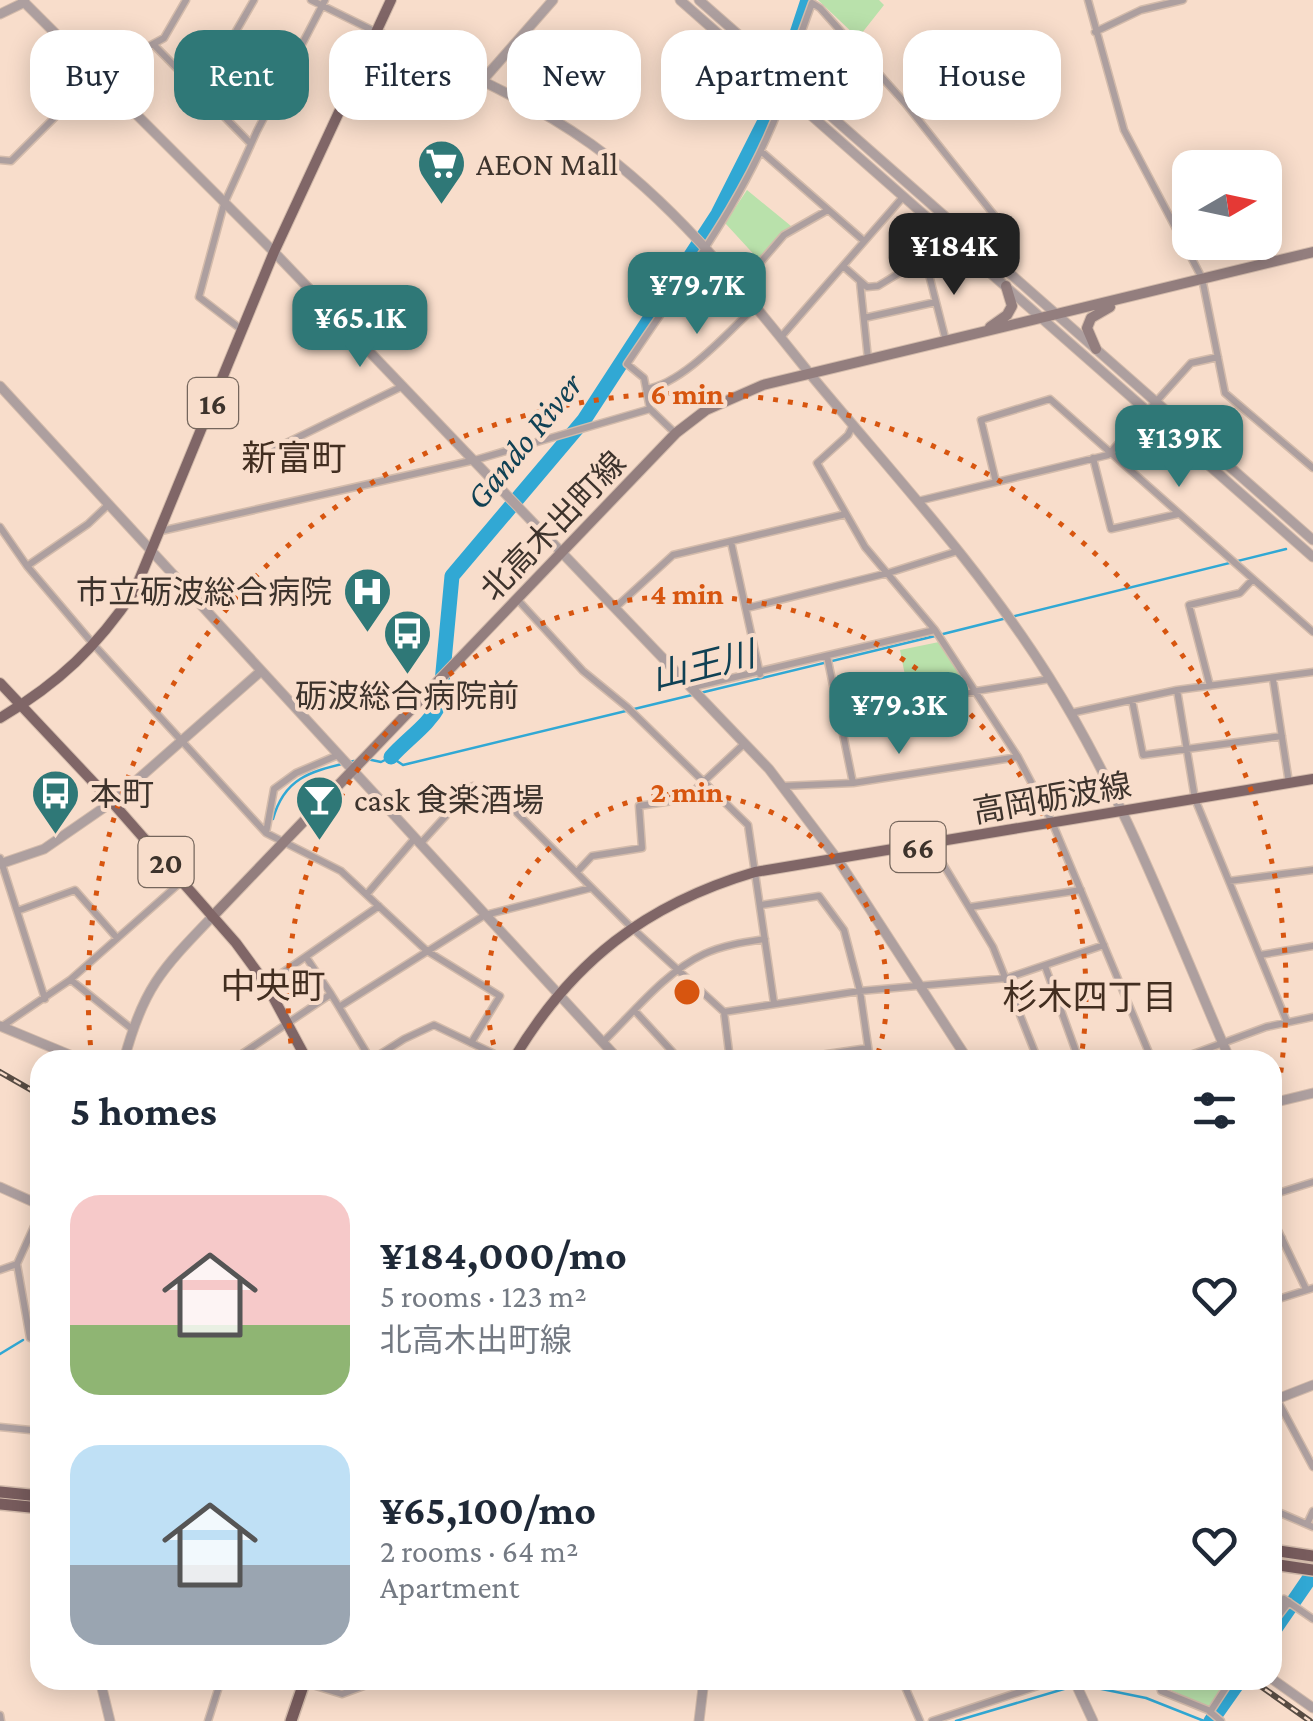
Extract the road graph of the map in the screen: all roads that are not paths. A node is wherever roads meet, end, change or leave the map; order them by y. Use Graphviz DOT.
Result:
graph roads {
  1 [pos="186,0"];
  2 [pos="254,0"];
  3 [pos="311,0"];
  4 [pos="391,0"];
  5 [pos="552,0"];
  6 [pos="680,0"];
  7 [pos="699,0"];
  8 [pos="1088,0"];
  9 [pos="1183,0"];
  10 [pos="24,1"];
  11 [pos="324,3"];
  12 [pos="0,14"];
  13 [pos="53,30"];
  14 [pos="236,30"];
  15 [pos="373,30"];
  16 [pos="378,30"];
  17 [pos="714,30"];
  18 [pos="733,30"];
  19 [pos="803,30"];
  20 [pos="840,30"];
  21 [pos="1095,32"];
  22 [pos="154,43"];
  23 [pos="154,45"];
  24 [pos="174,65"];
  25 [pos="487,74"];
  26 [pos="883,78"];
  27 [pos="487,83"];
  28 [pos="51,120"];
  29 [pos="141,120"];
  30 [pos="227,120"];
  31 [pos="336,120"];
  32 [pos="774,120"];
  33 [pos="816,120"];
  34 [pos="835,120"];
  35 [pos="251,144"];
  36 [pos="762,152"];
  37 [pos="0,160"];
  38 [pos="904,197"];
  39 [pos="224,204"];
  40 [pos="828,210"];
  41 [pos="864,242"];
  42 [pos="960,246"];
  43 [pos="705,247"];
  44 [pos="274,252"];
  45 [pos="984,252"];
  46 [pos="1313,252"];
  47 [pos="926,263"];
  48 [pos="843,266"];
  49 [pos="1202,278"];
  50 [pos="860,281"];
  51 [pos="740,286"];
  52 [pos="1006,286"];
  53 [pos="1138,295"];
  54 [pos="936,302"];
  55 [pos="756,306"];
  56 [pos="1057,315"];
  57 [pos="864,318"];
  58 [pos="1044,318"];
  59 [pos="243,330"];
  60 [pos="781,336"];
  61 [pos="962,338"];
  62 [pos="946,342"];
  63 [pos="1096,349"];
  64 [pos="1218,357"];
  65 [pos="868,362"];
  66 [pos="811,375"];
  67 [pos="0,386"];
  68 [pos="403,386"];
  69 [pos="646,389"];
  70 [pos="1151,404"];
  71 [pos="650,409"];
  72 [pos="854,424"];
  73 [pos="676,433"];
  74 [pos="272,450"];
  75 [pos="1109,452"];
  76 [pos="1313,456"];
  77 [pos="1094,458"];
  78 [pos="1303,459"];
  79 [pos="475,460"];
  80 [pos="1313,468"];
  81 [pos="996,482"];
  82 [pos="918,502"];
  83 [pos="108,506"];
  84 [pos="846,514"];
  85 [pos="1179,514"];
  86 [pos="161,531"];
  87 [pos="1,532"];
  88 [pos="1313,540"];
  89 [pos="731,542"];
  90 [pos="958,551"];
  91 [pos="152,553"];
  92 [pos="562,553"];
  93 [pos="1313,557"];
  94 [pos="28,566"];
  95 [pos="888,573"];
  96 [pos="1253,580"];
  97 [pos="517,600"];
  98 [pos="616,608"];
  99 [pos="748,608"];
  100 [pos="935,630"];
  101 [pos="1313,632"];
  102 [pos="94,645"];
  103 [pos="827,656"];
  104 [pos="261,671"];
  105 [pos="1313,672"];
  106 [pos="760,674"];
  107 [pos="1050,678"];
  108 [pos="1273,679"];
  109 [pos="0,683"];
  110 [pos="1210,686"];
  111 [pos="692,687"];
  112 [pos="1177,690"];
  113 [pos="977,692"];
  114 [pos="1132,700"];
  115 [pos="22,706"];
  116 [pos="840,714"];
  117 [pos="1070,714"];
  118 [pos="0,718"];
  119 [pos="1282,736"];
  120 [pos="180,741"];
  121 [pos="745,743"];
  122 [pos="1187,750"];
  123 [pos="339,754"];
  124 [pos="1018,757"];
  125 [pos="352,768"];
  126 [pos="1313,779"];
  127 [pos="706,783"];
  128 [pos="853,783"];
  129 [pos="1289,783"];
  130 [pos="783,786"];
  131 [pos="1195,799"];
  132 [pos="112,802"];
  133 [pos="1122,812"];
  134 [pos="1052,822"];
  135 [pos="266,833"];
  136 [pos="418,840"];
  137 [pos="283,842"];
  138 [pos="931,844"];
  139 [pos="838,860"];
  140 [pos="1,862"];
  141 [pos="1313,870"];
  142 [pos="576,872"];
  143 [pos="755,872"];
  144 [pos="1229,880"];
  145 [pos="182,881"];
  146 [pos="592,888"];
  147 [pos="1080,890"];
  148 [pos="367,894"];
  149 [pos="761,905"];
  150 [pos="379,906"];
  151 [pos="970,908"];
  152 [pos="17,912"];
  153 [pos="485,915"];
  154 [pos="212,917"];
  155 [pos="632,927"];
  156 [pos="117,938"];
  157 [pos="766,938"];
  158 [pos="1104,945"];
  159 [pos="1313,946"];
  160 [pos="427,951"];
  161 [pos="1260,954"];
  162 [pos="306,957"];
  163 [pos="1045,966"];
  164 [pos="678,970"];
  165 [pos="1007,978"];
  166 [pos="70,980"];
  167 [pos="266,984"];
  168 [pos="920,984"];
  169 [pos="860,991"];
  170 [pos="331,994"];
  171 [pos="558,996"];
  172 [pos="45,999"];
  173 [pos="774,1003"];
  174 [pos="340,1006"];
  175 [pos="636,1011"];
  176 [pos="724,1012"];
  177 [pos="1313,1017"];
  178 [pos="1288,1022"];
  179 [pos="286,1025"];
  180 [pos="1,1026"];
  181 [pos="132,1029"];
  182 [pos="471,1042"];
  183 [pos="602,1042"];
  184 [pos="1222,1042"];
  185 [pos="868,1048"];
  186 [pos="58,1050"];
  187 [pos="127,1050"];
  188 [pos="248,1050"];
  189 [pos="301,1050"];
  190 [pos="365,1050"];
  191 [pos="387,1050"];
  192 [pos="488,1050"];
  193 [pos="517,1050"];
  194 [pos="610,1050"];
  195 [pos="671,1050"];
  196 [pos="729,1050"];
  197 [pos="854,1050"];
  198 [pos="962,1050"];
  199 [pos="1034,1050"];
  200 [pos="1073,1050"];
  201 [pos="1148,1050"];
  202 [pos="1202,1050"];
  203 [pos="1226,1050"];
  204 [pos="1313,1093"];
  205 [pos="1282,1101"];
  206 [pos="1313,1182"];
  207 [pos="0,1187"];
  208 [pos="1282,1193"];
  209 [pos="30,1200"];
  210 [pos="30,1235"];
  211 [pos="1282,1238"];
  212 [pos="17,1264"];
  213 [pos="0,1270"];
  214 [pos="1310,1289"];
  215 [pos="1282,1298"];
  216 [pos="30,1338"];
  217 [pos="1313,1384"];
  218 [pos="1282,1394"];
  219 [pos="1282,1410"];
  220 [pos="0,1427"];
  221 [pos="30,1430"];
  222 [pos="1312,1462"];
  223 [pos="0,1492"];
  224 [pos="30,1495"];
  225 [pos="0,1504"];
  226 [pos="30,1507"];
  227 [pos="1313,1511"];
  228 [pos="1282,1514"];
  229 [pos="1310,1526"];
  230 [pos="1282,1551"];
  231 [pos="1313,1556"];
  232 [pos="1282,1565"];
  233 [pos="1313,1570"];
  234 [pos="1282,1602"];
  235 [pos="1288,1602"];
  236 [pos="1282,1610"];
  237 [pos="1313,1619"];
  238 [pos="1282,1687"];
  239 [pos="102,1690"];
  240 [pos="219,1690"];
  241 [pos="301,1690"];
  242 [pos="703,1690"];
  243 [pos="906,1690"];
  244 [pos="1026,1690"];
  245 [pos="1079,1690"];
  246 [pos="1162,1690"];
  247 [pos="1225,1690"];
  248 [pos="1313,1708"];
  249 [pos="1210,1712"];
  250 [pos="106,1719"];
  251 [pos="208,1721"];
  252 [pos="291,1721"];
  253 [pos="699,1721"];
  254 [pos="920,1721"];
  255 [pos="932,1721"];
  256 [pos="1093,1721"];
  257 [pos="1221,1721"];
  1 -- 22 [label="street"];
  2 -- 14 [label="street"];
  3 -- 11 [label="street"];
  4 -- 16 [label="main road, 16"];
  5 -- 25 [label="street"];
  6 -- 17 [label="street"];
  7 -- 18 [label="street"];
  8 -- 21 [label="street"];
  9 -- 21 [label="street"];
  10 -- 12 [label="street"];
  10 -- 13 [label="street"];
  11 -- 15 [label="street"];
  11 -- 35 [label="street"];
  19 -- 20 [label="street"];
  21 -- 49 [label="street"];
  23 -- 24 [label="street"];
  26 -- 45 [label="street"];
  27 -- 43 [label="street"];
  28 -- 37 [label="street"];
  29 -- 39 [label="street"];
  30 -- 35 [label="street"];
  31 -- 44 [label="main road, 16"];
  32 -- 36 [label="street"];
  33 -- 38 [label="street"];
  34 -- 45 [label="street"];
  35 -- 39 [label="street"];
  36 -- 40 [label="street"];
  36 -- 43 [label="street"];
  38 -- 41 [label="street"];
  38 -- 42 [label="street"];
  39 -- 44 [label="street"];
  39 -- 59 [label="street"];
  40 -- 41 [label="street"];
  40 -- 51 [label="street"];
  41 -- 48 [label="street"];
  42 -- 47 [label="street"];
  42 -- 52 [label="street"];
  43 -- 51 [label="street"];
  43 -- 69 [label="street"];
  44 -- 59 [label="main road, 16"];
  44 -- 68 [label="street"];
  45 -- 56 [label="street"];
  46 -- 49 [label="main road, 北高木出町線"];
  47 -- 50 [label="street"];
  47 -- 54 [label="street"];
  48 -- 50 [label="street"];
  48 -- 60 [label="street"];
  49 -- 53 [label="main road, 北高木出町線"];
  49 -- 64 [label="street"];
  50 -- 57 [label="street"];
  51 -- 55 [label="street"];
  52 -- 58 [label="street"];
  52 -- 61 [label="main road"];
  53 -- 56 [label="main road, 北高木出町線"];
  53 -- 63 [label="main road"];
  54 -- 57 [label="street"];
  54 -- 62 [label="street"];
  55 -- 60 [label="street"];
  55 -- 69 [label="street"];
  56 -- 58 [label="main road, 北高木出町線"];
  56 -- 63 [label="street"];
  57 -- 65 [label="street"];
  58 -- 61 [label="main road, 北高木出町線"];
  58 -- 70 [label="street"];
  59 -- 86 [label="main road, 16"];
  60 -- 66 [label="street"];
  61 -- 62 [label="main road, 北高木出町線"];
  62 -- 65 [label="main road, 北高木出町線"];
  63 -- 70 [label="street"];
  64 -- 70 [label="street"];
  64 -- 78 [label="street"];
  65 -- 66 [label="main road, 北高木出町線"];
  66 -- 72 [label="street"];
  66 -- 73 [label="main road, 北高木出町線"];
  67 -- 83 [label="street"];
  68 -- 74 [label="street"];
  68 -- 79 [label="street"];
  69 -- 71 [label="street"];
  70 -- 75 [label="street"];
  70 -- 88 [label="street"];
  70 -- 93 [label="street"];
  71 -- 73 [label="street"];
  71 -- 79 [label="street"];
  72 -- 82 [label="street"];
  72 -- 84 [label="street"];
  73 -- 92 [label="main road, 北高木出町線"];
  75 -- 77 [label="street"];
  75 -- 81 [label="street"];
  75 -- 85 [label="street"];
  76 -- 78 [label="street"];
  77 -- 81 [label="street"];
  77 -- 85 [label="street"];
  78 -- 80 [label="street"];
  79 -- 86 [label="street"];
  79 -- 92 [label="street"];
  81 -- 82 [label="street"];
  82 -- 90 [label="street"];
  83 -- 91 [label="street"];
  83 -- 94 [label="street"];
  84 -- 89 [label="street"];
  84 -- 95 [label="street"];
  85 -- 96 [label="street"];
  86 -- 91 [label="main road, 16"];
  87 -- 94 [label="street"];
  89 -- 98 [label="street"];
  89 -- 99 [label="street"];
  90 -- 95 [label="street"];
  90 -- 107 [label="street"];
  91 -- 102 [label="main road, 16"];
  91 -- 104 [label="street"];
  92 -- 97 [label="main road, 北高木出町線"];
  92 -- 98 [label="street"];
  94 -- 102 [label="street"];
  95 -- 99 [label="street"];
  95 -- 100 [label="street"];
  96 -- 101 [label="street"];
  96 -- 110 [label="street"];
  97 -- 125 [label="main road, 北高木出町線"];
  97 -- 127 [label="street"];
  98 -- 111 [label="street"];
  99 -- 106 [label="street"];
  100 -- 103 [label="street"];
  100 -- 113 [label="street"];
  102 -- 115 [label="main road, 16"];
  102 -- 120 [label="street"];
  103 -- 106 [label="street"];
  103 -- 116 [label="street"];
  104 -- 120 [label="street"];
  104 -- 123 [label="street"];
  105 -- 108 [label="street"];
  106 -- 111 [label="street"];
  107 -- 113 [label="street"];
  107 -- 117 [label="street"];
  108 -- 110 [label="street"];
  108 -- 119 [label="street"];
  109 -- 115 [label="main road, 20"];
  110 -- 112 [label="street"];
  111 -- 121 [label="street"];
  112 -- 114 [label="street"];
  112 -- 122 [label="street"];
  113 -- 116 [label="street"];
  113 -- 124 [label="street"];
  114 -- 117 [label="street"];
  114 -- 122 [label="street"];
  115 -- 118 [label="main road, 16"];
  115 -- 132 [label="main road, 20"];
  116 -- 128 [label="street"];
  117 -- 133 [label="street"];
  119 -- 122 [label="street"];
  119 -- 129 [label="street"];
  120 -- 132 [label="street"];
  120 -- 135 [label="street"];
  121 -- 127 [label="street"];
  121 -- 130 [label="street"];
  122 -- 131 [label="street"];
  123 -- 125 [label="street"];
  123 -- 135 [label="street"];
  124 -- 128 [label="street"];
  124 -- 134 [label="street"];
  125 -- 136 [label="street"];
  125 -- 137 [label="main road, 北高木出町線"];
  126 -- 129 [label="main road, 高岡砺波線 / 66"];
  127 -- 142 [label="street"];
  127 -- 143 [label="street"];
  128 -- 130 [label="street"];
  129 -- 131 [label="main road, 高岡砺波線 / 66"];
  130 -- 139 [label="street"];
  131 -- 133 [label="main road, 高岡砺波線 / 66"];
  131 -- 144 [label="street"];
  132 -- 140 [label="street"];
  132 -- 145 [label="main road, 20"];
  133 -- 134 [label="main road, 高岡砺波線 / 66"];
  133 -- 184 [label="street"];
  134 -- 138 [label="main road, 高岡砺波線 / 66"];
  134 -- 147 [label="street"];
  135 -- 137 [label="street"];
  136 -- 142 [label="street"];
  136 -- 148 [label="street"];
  136 -- 153 [label="street"];
  137 -- 148 [label="street"];
  137 -- 154 [label="main road, 北高木出町線"];
  138 -- 139 [label="main road, 高岡砺波線 / 66"];
  138 -- 151 [label="street"];
  139 -- 143 [label="main road, 高岡砺波線 / 66"];
  139 -- 168 [label="street"];
  140 -- 152 [label="street"];
  141 -- 144 [label="street"];
  142 -- 146 [label="street"];
  143 -- 149 [label="street"];
  143 -- 155 [label="main road, 高岡砺波線 / 66"];
  144 -- 161 [label="street"];
  145 -- 154 [label="main road, 20"];
  145 -- 156 [label="street"];
  146 -- 153 [label="street"];
  146 -- 155 [label="street"];
  147 -- 151 [label="street"];
  147 -- 158 [label="street"];
  148 -- 150 [label="street"];
  149 -- 157 [label="street"];
  149 -- 169 [label="street"];
  150 -- 160 [label="street"];
  150 -- 162 [label="street"];
  151 -- 165 [label="street"];
  152 -- 156 [label="street"];
  152 -- 172 [label="street"];
  153 -- 160 [label="street"];
  153 -- 171 [label="street"];
  154 -- 167 [label="main road, 20"];
  154 -- 181 [label="street"];
  155 -- 164 [label="street"];
  155 -- 171 [label="main road, 高岡砺波線 / 66"];
  156 -- 166 [label="street"];
  157 -- 164 [label="street"];
  157 -- 173 [label="street"];
  158 -- 163 [label="street"];
  158 -- 201 [label="street"];
  159 -- 161 [label="street"];
  160 -- 174 [label="street"];
  160 -- 182 [label="street"];
  161 -- 178 [label="street"];
  162 -- 167 [label="street"];
  162 -- 170 [label="street"];
  163 -- 165 [label="street"];
  163 -- 200 [label="street"];
  164 -- 175 [label="street"];
  164 -- 176 [label="street"];
  165 -- 168 [label="street"];
  165 -- 199 [label="street"];
  166 -- 172 [label="street"];
  166 -- 181 [label="street"];
  167 -- 179 [label="main road, 20"];
  168 -- 169 [label="street"];
  168 -- 198 [label="street"];
  169 -- 173 [label="street"];
  169 -- 185 [label="street"];
  170 -- 174 [label="street"];
  170 -- 179 [label="street"];
  171 -- 183 [label="street"];
  171 -- 193 [label="main road, 高岡砺波線 / 66"];
  172 -- 180 [label="street"];
  173 -- 176 [label="street"];
  174 -- 190 [label="street"];
  175 -- 183 [label="street"];
  175 -- 195 [label="street"];
  176 -- 196 [label="street"];
  177 -- 178 [label="street"];
  178 -- 184 [label="street"];
  179 -- 188 [label="street"];
  179 -- 189 [label="main road, 20"];
  180 -- 186 [label="street"];
  181 -- 187 [label="street"];
  182 -- 191 [label="street"];
  182 -- 192 [label="street"];
  183 -- 194 [label="street"];
  184 -- 202 [label="street"];
  184 -- 203 [label="street"];
  185 -- 197 [label="street"];
  204 -- 205 [label="street"];
  206 -- 208 [label="street"];
  207 -- 209 [label="street"];
  210 -- 212 [label="street"];
  211 -- 214 [label="street"];
  212 -- 213 [label="street"];
  212 -- 216 [label="street"];
  214 -- 215 [label="street"];
  217 -- 218 [label="street"];
  219 -- 222 [label="street"];
  220 -- 221 [label="street"];
  223 -- 224 [label="highway"];
  225 -- 226 [label="highway"];
  227 -- 229 [label="street"];
  228 -- 229 [label="street"];
  230 -- 231 [label="highway"];
  232 -- 233 [label="highway"];
  234 -- 235 [label="street"];
  235 -- 236 [label="street"];
  235 -- 237 [label="street"];
  238 -- 248 [label="street"];
  239 -- 250 [label="street"];
  240 -- 251 [label="street"];
  241 -- 252 [label="highway"];
  242 -- 253 [label="street"];
  243 -- 254 [label="street"];
  244 -- 255 [label="street"];
  245 -- 256 [label="street"];
  246 -- 249 [label="street"];
  247 -- 249 [label="street"];
  249 -- 257 [label="street"];
}
